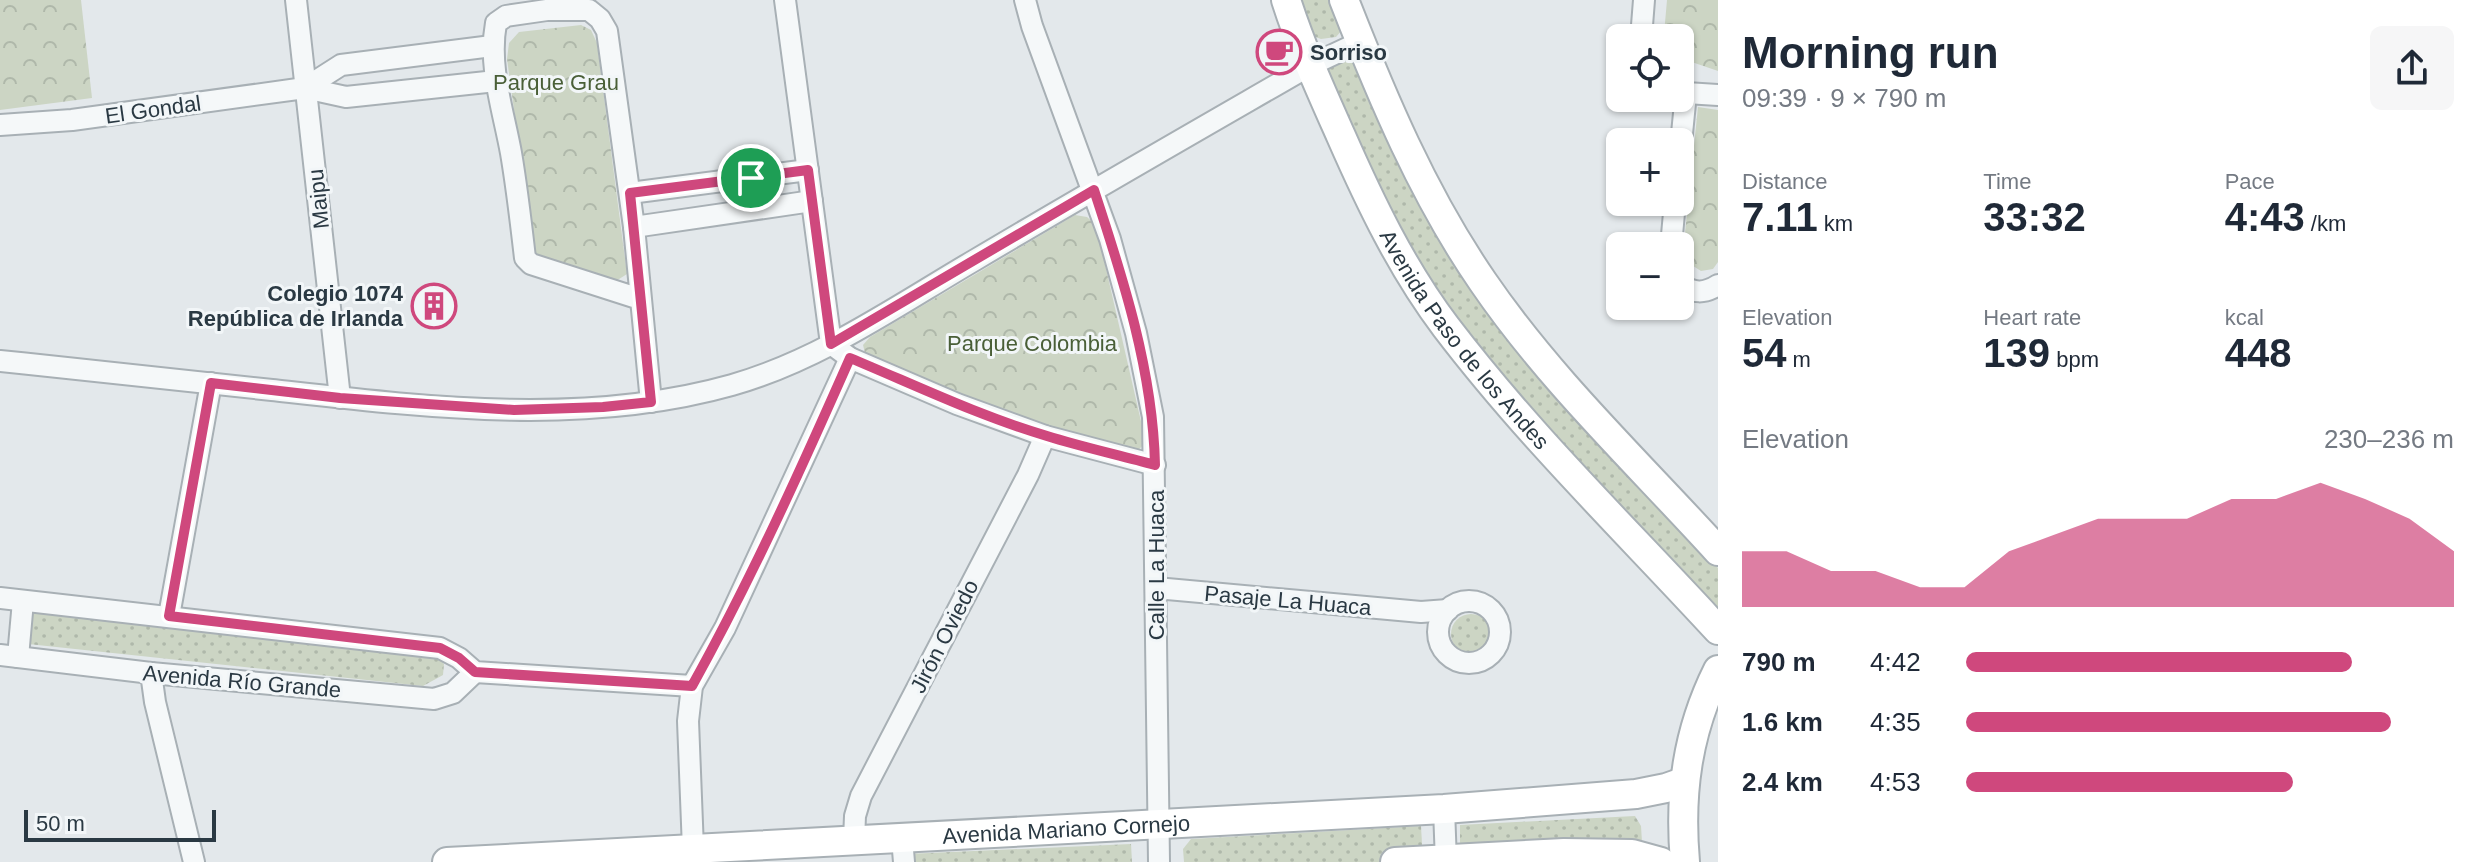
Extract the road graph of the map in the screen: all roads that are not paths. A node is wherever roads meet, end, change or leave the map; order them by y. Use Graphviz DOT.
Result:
graph roads {
  1 [pos="296,0"];
  2 [pos="785,0"];
  3 [pos="1025,0"];
  4 [pos="1286,0"];
  5 [pos="1344,0"];
  6 [pos="1644,0"];
  7 [pos="1642,24"];
  8 [pos="1360,42"];
  9 [pos="492,46"];
  10 [pos="1309,66"];
  11 [pos="496,81"];
  12 [pos="305,88"];
  13 [pos="1694,92"];
  14 [pos="1718,95"];
  15 [pos="0,125"];
  16 [pos="808,170"];
  17 [pos="1094,190"];
  18 [pos="630,193"];
  19 [pos="812,201"];
  20 [pos="634,227"];
  21 [pos="1718,285"];
  22 [pos="1694,292"];
  23 [pos="640,299"];
  24 [pos="831,344"];
  25 [pos="850,358"];
  26 [pos="0,361"];
  27 [pos="211,383"];
  28 [pos="340,398"];
  29 [pos="651,402"];
  30 [pos="1045,436"];
  31 [pos="1155,465"];
  32 [pos="1718,551"];
  33 [pos="1156,588"];
  34 [pos="0,598"];
  35 [pos="23,601"];
  36 [pos="1448,610"];
  37 [pos="1421,612"];
  38 [pos="169,616"];
  39 [pos="1718,630"];
  40 [pos="1438,632"];
  41 [pos="9,656"];
  42 [pos="1718,670"];
  43 [pos="475,672"];
  44 [pos="151,673"];
  45 [pos="692,686"];
  46 [pos="1683,782"];
  47 [pos="1444,809"];
  48 [pos="1158,824"];
  49 [pos="854,840"];
  50 [pos="693,849"];
  51 [pos="903,850"];
  52 [pos="1446,861"];
  53 [pos="194,862"];
  54 [pos="447,862"];
  55 [pos="1159,862"];
  56 [pos="1395,862"];
  57 [pos="1661,862"];
  58 [pos="1685,862"];
  1 -- 12 [label="street, Maipu"];
  2 -- 16 [label="street"];
  3 -- 17 [label="street, Calle La Huaca"];
  4 -- 10 [label="main road, Avenida Paso de los Andes"];
  5 -- 8 [label="main road, Avenida Paso de los Andes"];
  6 -- 7 [label="street"];
  8 -- 10 [label="street"];
  8 -- 32 [label="main road, Avenida Paso de los Andes"];
  9 -- 11 [label="street"];
  9 -- 12 [label="street, El Gondal"];
  9 -- 18 [label="street"];
  10 -- 17 [label="street"];
  10 -- 39 [label="main road, Avenida Paso de los Andes"];
  11 -- 12 [label="street, El Gondal"];
  11 -- 23 [label="street"];
  12 -- 15 [label="street, El Gondal"];
  12 -- 28 [label="street, Maipu"];
  13 -- 14 [label="street"];
  16 -- 18 [label="street"];
  16 -- 19 [label="street"];
  17 -- 24 [label="street"];
  17 -- 31 [label="street, Calle La Huaca"];
  18 -- 20 [label="street"];
  19 -- 20 [label="street"];
  19 -- 24 [label="street"];
  20 -- 23 [label="street"];
  21 -- 22 [label="street"];
  23 -- 29 [label="street"];
  24 -- 25 [label="street"];
  24 -- 29 [label="street"];
  25 -- 30 [label="street"];
  25 -- 45 [label="street"];
  26 -- 27 [label="street"];
  27 -- 28 [label="street"];
  27 -- 38 [label="street"];
  28 -- 29 [label="street"];
  30 -- 31 [label="street"];
  30 -- 49 [label="street, Jirón Oviedo"];
  31 -- 33 [label="street, Calle La Huaca"];
  33 -- 37 [label="street, Pasaje La Huaca"];
  33 -- 48 [label="street, Calle La Huaca"];
  34 -- 35 [label="street"];
  35 -- 38 [label="street"];
  35 -- 41 [label="street"];
  36 -- 37 [label="street, Pasaje La Huaca"];
  36 -- 40 [label="street"];
  36 -- 40 [label="street"];
  37 -- 40 [label="street"];
  38 -- 43 [label="street"];
  41 -- 44 [label="street, Avenida Río Grande"];
  42 -- 46 [label="main road"];
  43 -- 44 [label="street, Avenida Río Grande"];
  43 -- 45 [label="street"];
  44 -- 53 [label="street"];
  45 -- 50 [label="street"];
  46 -- 47 [label="main road, Avenida Mariano Cornejo"];
  46 -- 58 [label="main road"];
  47 -- 48 [label="main road, Avenida Mariano Cornejo"];
  47 -- 52 [label="street"];
  48 -- 51 [label="main road, Avenida Mariano Cornejo"];
  48 -- 55 [label="street, Calle La Huaca"];
  49 -- 50 [label="main road, Avenida Mariano Cornejo"];
  49 -- 51 [label="main road, Avenida Mariano Cornejo"];
  50 -- 54 [label="main road, Avenida Mariano Cornejo"];
  52 -- 56 [label="main road"];
  52 -- 57 [label="main road"];
}
